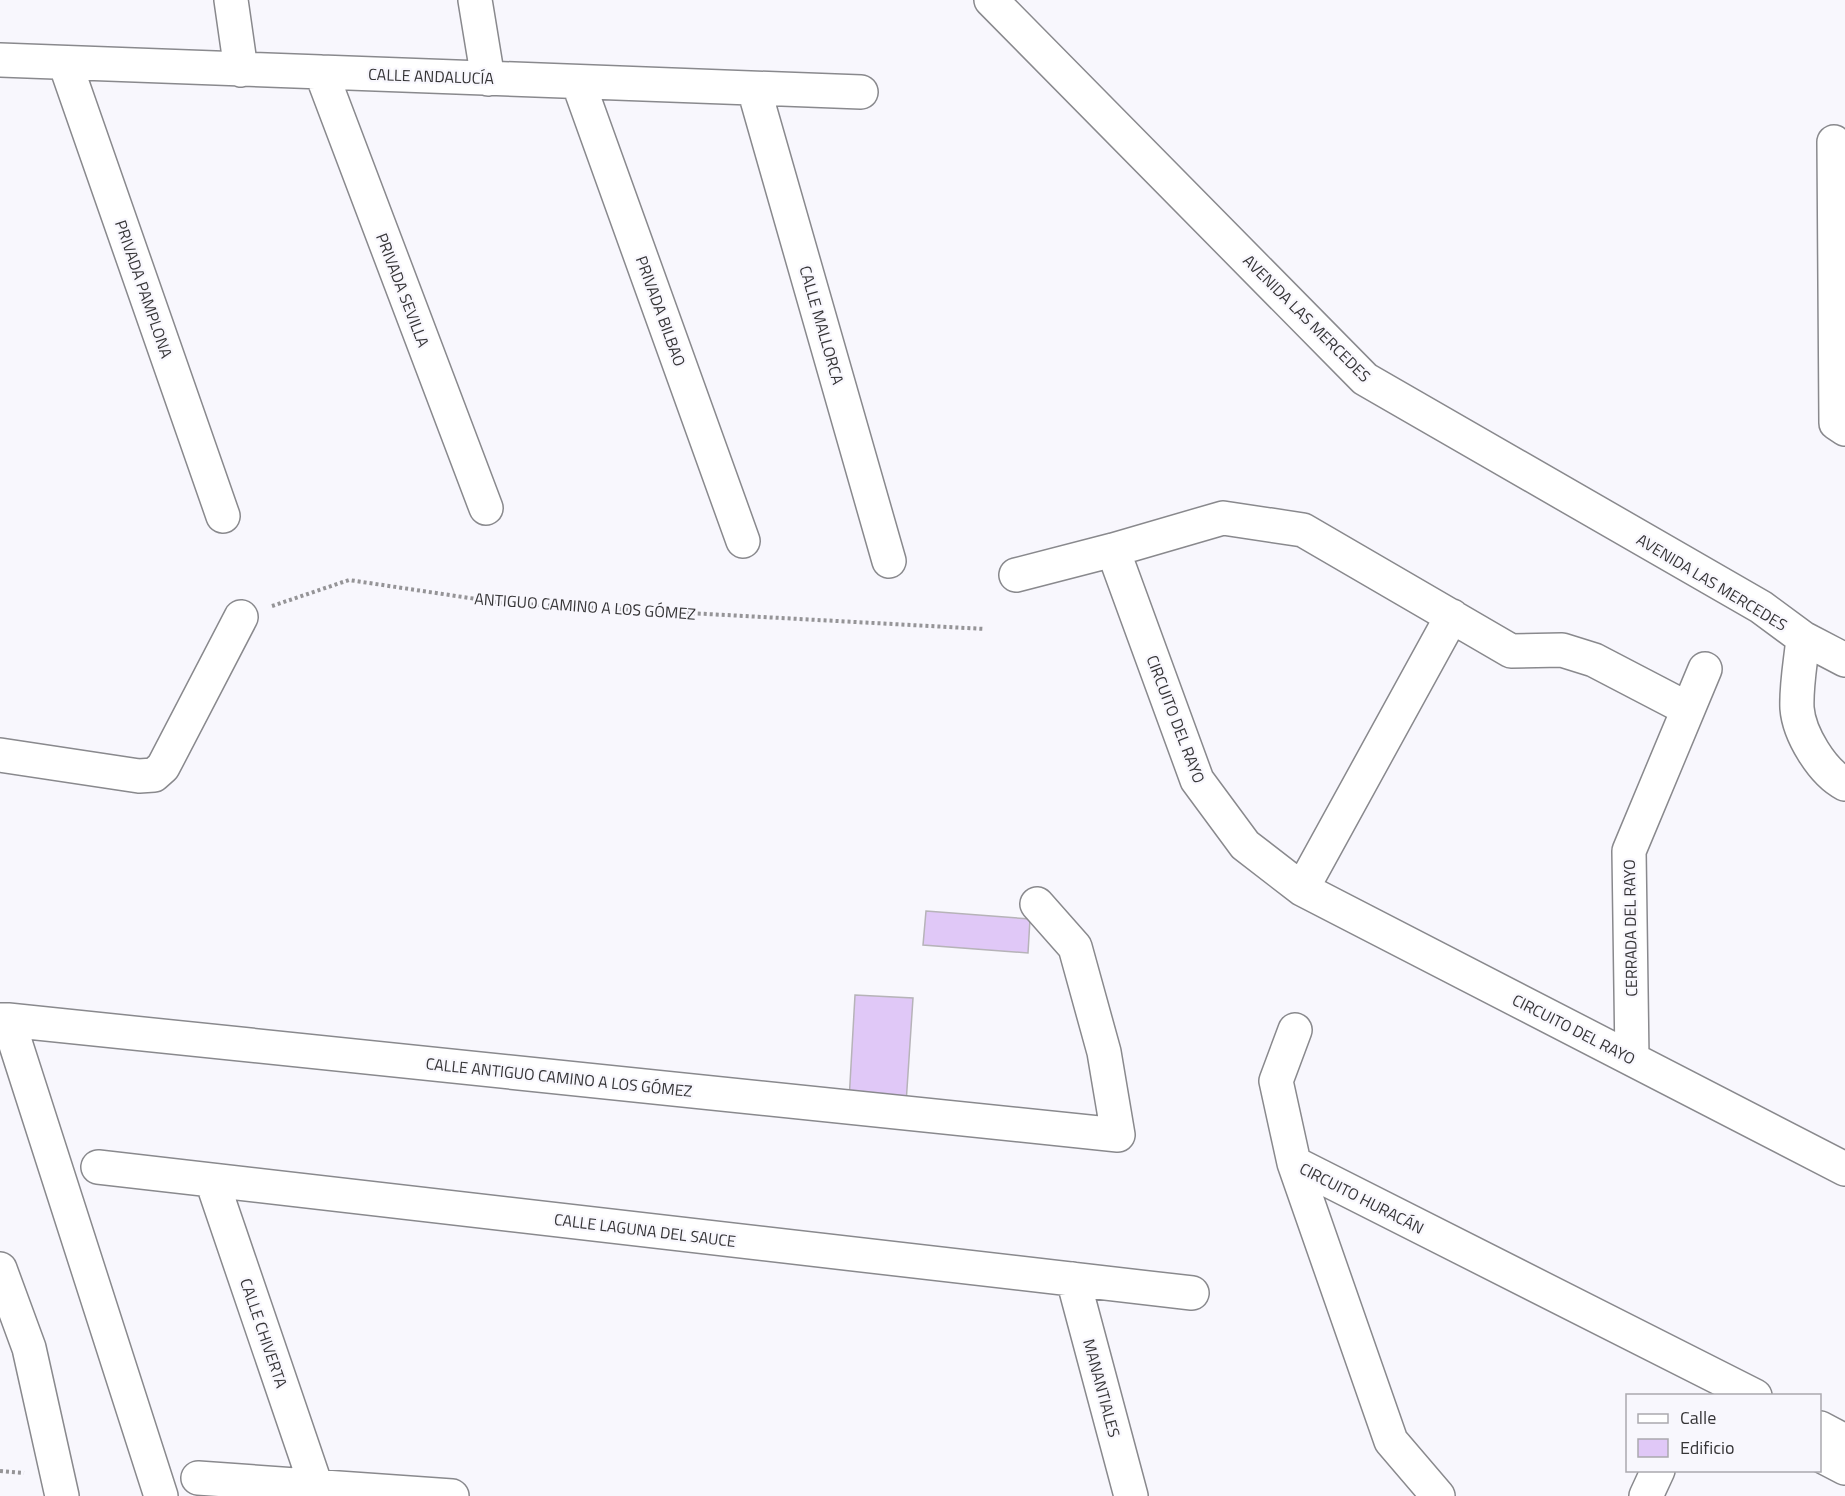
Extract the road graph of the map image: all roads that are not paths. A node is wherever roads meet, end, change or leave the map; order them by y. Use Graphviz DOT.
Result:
graph roads {
  1 [pos="231,0"];
  2 [pos="475,0"];
  3 [pos="991,0"];
  4 [pos="0,60"];
  5 [pos="65,63"];
  6 [pos="241,69"];
  7 [pos="321,72"];
  8 [pos="488,79"];
  9 [pos="578,82"];
  10 [pos="754,89"];
  11 [pos="861,92"];
  12 [pos="1842,144"];
  13 [pos="1845,429"];
  14 [pos="486,508"];
  15 [pos="222,516"];
  16 [pos="743,541"];
  17 [pos="1113,550"];
  18 [pos="889,561"];
  19 [pos="1016,575"];
  20 [pos="1452,616"];
  21 [pos="242,617"];
  22 [pos="1803,638"];
  23 [pos="1845,660"];
  24 [pos="1705,669"];
  25 [pos="1688,709"];
  26 [pos="0,755"];
  27 [pos="1845,784"];
  28 [pos="1302,889"];
  29 [pos="1037,904"];
  30 [pos="4,1020"];
  31 [pos="1295,1030"];
  32 [pos="1632,1059"];
  33 [pos="1838,1160"];
  34 [pos="1294,1163"];
  35 [pos="98,1167"];
  36 [pos="212,1180"];
  37 [pos="0,1269"];
  38 [pos="1073,1279"];
  39 [pos="1192,1293"];
  40 [pos="1693,1380"];
  41 [pos="1751,1394"];
  42 [pos="1821,1429"];
  43 [pos="1845,1441"];
  44 [pos="1821,1456"];
  45 [pos="1845,1468"];
  46 [pos="1657,1472"];
  47 [pos="198,1478"];
  48 [pos="316,1486"];
  49 [pos="62,1496"];
  50 [pos="161,1496"];
  51 [pos="452,1496"];
  52 [pos="1131,1496"];
  53 [pos="1438,1496"];
  54 [pos="1646,1496"];
  1 -- 6 [label="street"];
  2 -- 8 [label="street"];
  3 -- 22 [label="street, AVENIDA LAS MERCEDES"];
  4 -- 5 [label="street, CALLE ANDALUCÍA"];
  5 -- 6 [label="street, CALLE ANDALUCÍA"];
  5 -- 15 [label="street, PRIVADA PAMPLONA"];
  6 -- 7 [label="street, CALLE ANDALUCÍA"];
  7 -- 8 [label="street, CALLE ANDALUCÍA"];
  7 -- 14 [label="street, PRIVADA SEVILLA"];
  8 -- 9 [label="street, CALLE ANDALUCÍA"];
  9 -- 10 [label="street, CALLE ANDALUCÍA"];
  9 -- 16 [label="street, PRIVADA BILBAO"];
  10 -- 11 [label="street, CALLE ANDALUCÍA"];
  10 -- 18 [label="street, CALLE MALLORCA"];
  12 -- 13 [label="street"];
  17 -- 19 [label="street"];
  17 -- 20 [label="street"];
  17 -- 28 [label="street, CIRCUITO DEL RAYO"];
  20 -- 25 [label="street"];
  20 -- 28 [label="street"];
  21 -- 26 [label="street"];
  22 -- 23 [label="street, AVENIDA LAS MERCEDES"];
  22 -- 27 [label="street, AVENIDA LAS MERCEDES"];
  24 -- 25 [label="street, CERRADA DEL RAYO"];
  25 -- 32 [label="street, CERRADA DEL RAYO"];
  28 -- 32 [label="street, CIRCUITO DEL RAYO"];
  29 -- 30 [label="street, CALLE ANTIGUO CAMINO A LOS GÓMEZ"];
  30 -- 50 [label="street"];
  31 -- 34 [label="street"];
  32 -- 33 [label="street, CIRCUITO DEL RAYO"];
  34 -- 40 [label="street, CIRCUITO HURACÁN"];
  34 -- 53 [label="street, CIRCUITO HURACÁN"];
  35 -- 36 [label="street, CALLE LAGUNA DEL SAUCE"];
  36 -- 38 [label="street, CALLE LAGUNA DEL SAUCE"];
  36 -- 48 [label="street, CALLE CHIVERTA"];
  37 -- 49 [label="street"];
  38 -- 39 [label="street, CALLE LAGUNA DEL SAUCE"];
  38 -- 52 [label="street, MANANTIALES"];
  40 -- 41 [label="street, CIRCUITO HURACÁN"];
  42 -- 43 [label="street"];
  44 -- 45 [label="street"];
  46 -- 54 [label="street"];
  47 -- 48 [label="street"];
  48 -- 51 [label="street"];
}
